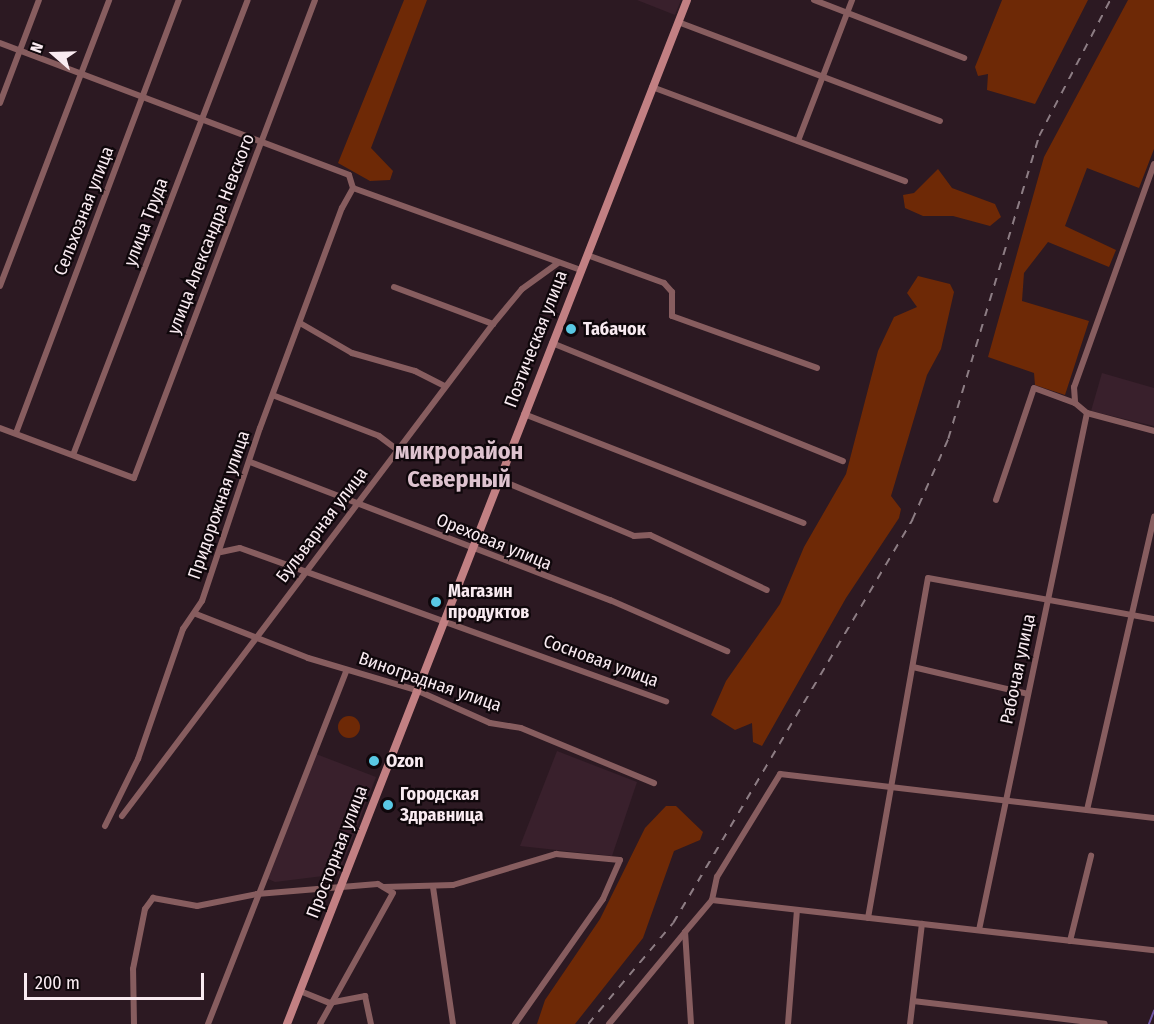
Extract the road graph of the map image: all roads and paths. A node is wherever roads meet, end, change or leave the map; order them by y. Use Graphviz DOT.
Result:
graph roads {
  1 [pos="39,0"];
  2 [pos="109,0"];
  3 [pos="179,0"];
  4 [pos="248,0"];
  5 [pos="315,0"];
  6 [pos="687,0"];
  7 [pos="814,0"];
  8 [pos="852,0"];
  9 [pos="847,12"];
  10 [pos="678,22"];
  11 [pos="0,43"];
  12 [pos="20,51"];
  13 [pos="964,58"];
  14 [pos="81,74"];
  15 [pos="823,77"];
  16 [pos="652,87"];
  17 [pos="143,97"];
  18 [pos="0,103"];
  19 [pos="201,119"];
  20 [pos="940,122"];
  21 [pos="261,141"];
  22 [pos="798,141"];
  23 [pos="1154,164"];
  24 [pos="905,181"];
  25 [pos="353,188"];
  26 [pos="586,255"];
  27 [pos="558,263"];
  28 [pos="581,270"];
  29 [pos="0,286"];
  30 [pos="394,287"];
  31 [pos="300,323"];
  32 [pos="493,324"];
  33 [pos="552,343"];
  34 [pos="817,368"];
  35 [pos="446,386"];
  36 [pos="275,396"];
  37 [pos="1075,404"];
  38 [pos="1087,413"];
  39 [pos="524,414"];
  40 [pos="0,428"];
  41 [pos="1154,431"];
  42 [pos="16,434"];
  43 [pos="396,449"];
  44 [pos="73,455"];
  45 [pos="843,461"];
  46 [pos="250,462"];
  47 [pos="498,479"];
  48 [pos="996,500"];
  49 [pos="358,505"];
  50 [pos="1154,517"];
  51 [pos="803,523"];
  52 [pos="1153,526"];
  53 [pos="471,549"];
  54 [pos="221,552"];
  55 [pos="307,571"];
  56 [pos="767,590"];
  57 [pos="1047,602"];
  58 [pos="196,614"];
  59 [pos="1134,615"];
  60 [pos="444,618"];
  61 [pos="1154,619"];
  62 [pos="255,637"];
  63 [pos="727,651"];
  64 [pos="913,667"];
  65 [pos="346,670"];
  66 [pos="416,690"];
  67 [pos="1029,694"];
  68 [pos="666,701"];
  69 [pos="654,783"];
  70 [pos="891,787"];
  71 [pos="1006,801"];
  72 [pos="1087,810"];
  73 [pos="122,816"];
  74 [pos="1154,818"];
  75 [pos="105,826"];
  76 [pos="1090,856"];
  77 [pos="383,887"];
  78 [pos="433,887"];
  79 [pos="342,888"];
  80 [pos="256,894"];
  81 [pos="712,900"];
  82 [pos="796,910"];
  83 [pos="868,918"];
  84 [pos="922,924"];
  85 [pos="979,930"];
  86 [pos="685,932"];
  87 [pos="1070,941"];
  88 [pos="1154,950"];
  89 [pos="300,991"];
  90 [pos="913,1001"];
  91 [pos="329,1003"];
  92 [pos="134,1024"];
  93 [pos="208,1024"];
  94 [pos="287,1024"];
  95 [pos="320,1024"];
  96 [pos="371,1024"];
  97 [pos="453,1024"];
  98 [pos="515,1024"];
  99 [pos="609,1024"];
  100 [pos="691,1024"];
  101 [pos="788,1024"];
  102 [pos="910,1024"];
  103 [pos="1105,1024"];
  1 -- 12 [label="street"];
  2 -- 14 [label="street"];
  3 -- 17 [label="street, Сельхозная улица"];
  4 -- 19 [label="street, улица Труда"];
  5 -- 21 [label="street, улица Александра Невского"];
  6 -- 10 [label="street, Поэтическая улица"];
  7 -- 9 [label="street"];
  8 -- 9 [label="street"];
  9 -- 13 [label="street"];
  9 -- 15 [label="street"];
  10 -- 15 [label="street"];
  10 -- 16 [label="street, Поэтическая улица"];
  11 -- 12 [label="street"];
  12 -- 14 [label="street"];
  12 -- 18 [label="street"];
  14 -- 17 [label="street"];
  14 -- 29 [label="street"];
  15 -- 20 [label="street"];
  15 -- 22 [label="street"];
  16 -- 22 [label="street"];
  16 -- 26 [label="street, Поэтическая улица"];
  17 -- 19 [label="street"];
  17 -- 42 [label="street, Сельхозная улица"];
  19 -- 21 [label="street"];
  19 -- 44 [label="street, улица Труда"];
  21 -- 25 [label="street"];
  21 -- 44 [label="street, улица Александра Невского"];
  22 -- 24 [label="street"];
  23 -- 37 [label="street"];
  25 -- 27 [label="street"];
  25 -- 31 [label="street, Придорожная улица"];
  26 -- 28 [label="street, Поэтическая улица"];
  26 -- 34 [label="street"];
  27 -- 28 [label="street"];
  27 -- 32 [label="street, Бульварная улица"];
  28 -- 33 [label="street, Поэтическая улица"];
  30 -- 32 [label="street"];
  31 -- 35 [label="street"];
  31 -- 36 [label="street, Придорожная улица"];
  32 -- 35 [label="street, Бульварная улица"];
  33 -- 39 [label="street, Поэтическая улица"];
  33 -- 45 [label="street"];
  35 -- 43 [label="street, Бульварная улица"];
  36 -- 43 [label="street"];
  36 -- 46 [label="street, Придорожная улица"];
  37 -- 38 [label="street"];
  37 -- 48 [label="street"];
  38 -- 41 [label="street"];
  38 -- 57 [label="street, Рабочая улица"];
  39 -- 47 [label="street, Поэтическая улица"];
  39 -- 51 [label="street"];
  40 -- 42 [label="street"];
  42 -- 44 [label="street"];
  43 -- 49 [label="street, Бульварная улица"];
  46 -- 49 [label="street, Ореховая улица"];
  46 -- 54 [label="street, Придорожная улица"];
  47 -- 53 [label="street, Поэтическая улица"];
  47 -- 56 [label="street"];
  49 -- 53 [label="street, Ореховая улица"];
  49 -- 55 [label="street, Бульварная улица"];
  50 -- 52 [label="street"];
  52 -- 59 [label="street"];
  53 -- 60 [label="street, Поэтическая улица"];
  53 -- 63 [label="street, Ореховая улица"];
  54 -- 55 [label="street, Сосновая улица"];
  54 -- 58 [label="street, Придорожная улица"];
  55 -- 60 [label="street, Сосновая улица"];
  55 -- 62 [label="street, Бульварная улица"];
  57 -- 59 [label="street"];
  57 -- 64 [label="street"];
  57 -- 67 [label="street, Рабочая улица"];
  58 -- 62 [label="street, Виноградная улица"];
  58 -- 75 [label="street, Придорожная улица"];
  59 -- 61 [label="street"];
  59 -- 72 [label="street"];
  60 -- 66 [label="street, Поэтическая улица"];
  60 -- 68 [label="street, Сосновая улица"];
  62 -- 65 [label="street, Виноградная улица"];
  62 -- 73 [label="street, Бульварная улица"];
  64 -- 67 [label="street"];
  64 -- 70 [label="street"];
  65 -- 66 [label="street, Виноградная улица"];
  65 -- 80 [label="street"];
  66 -- 69 [label="street, Виноградная улица"];
  66 -- 79 [label="street, Просторная улица"];
  67 -- 71 [label="street, Рабочая улица"];
  70 -- 71 [label="street"];
  70 -- 81 [label="street"];
  70 -- 83 [label="street"];
  71 -- 72 [label="street"];
  71 -- 85 [label="street, Рабочая улица"];
  72 -- 74 [label="street"];
  76 -- 87 [label="street"];
  77 -- 78 [label="street"];
  77 -- 79 [label="street"];
  77 -- 91 [label="street"];
  78 -- 97 [label="street"];
  78 -- 98 [label="street"];
  79 -- 80 [label="street"];
  79 -- 89 [label="street, Просторная улица"];
  80 -- 92 [label="street"];
  80 -- 93 [label="street"];
  81 -- 82 [label="street"];
  81 -- 86 [label="street"];
  82 -- 83 [label="street"];
  82 -- 101 [label="street"];
  83 -- 84 [label="street"];
  84 -- 85 [label="street"];
  84 -- 90 [label="street"];
  85 -- 87 [label="street"];
  86 -- 99 [label="street"];
  86 -- 100 [label="street"];
  87 -- 88 [label="street"];
  89 -- 91 [label="street"];
  89 -- 94 [label="street, Просторная улица"];
  90 -- 102 [label="street"];
  90 -- 103 [label="street"];
  91 -- 95 [label="street"];
  91 -- 96 [label="street"];
}
